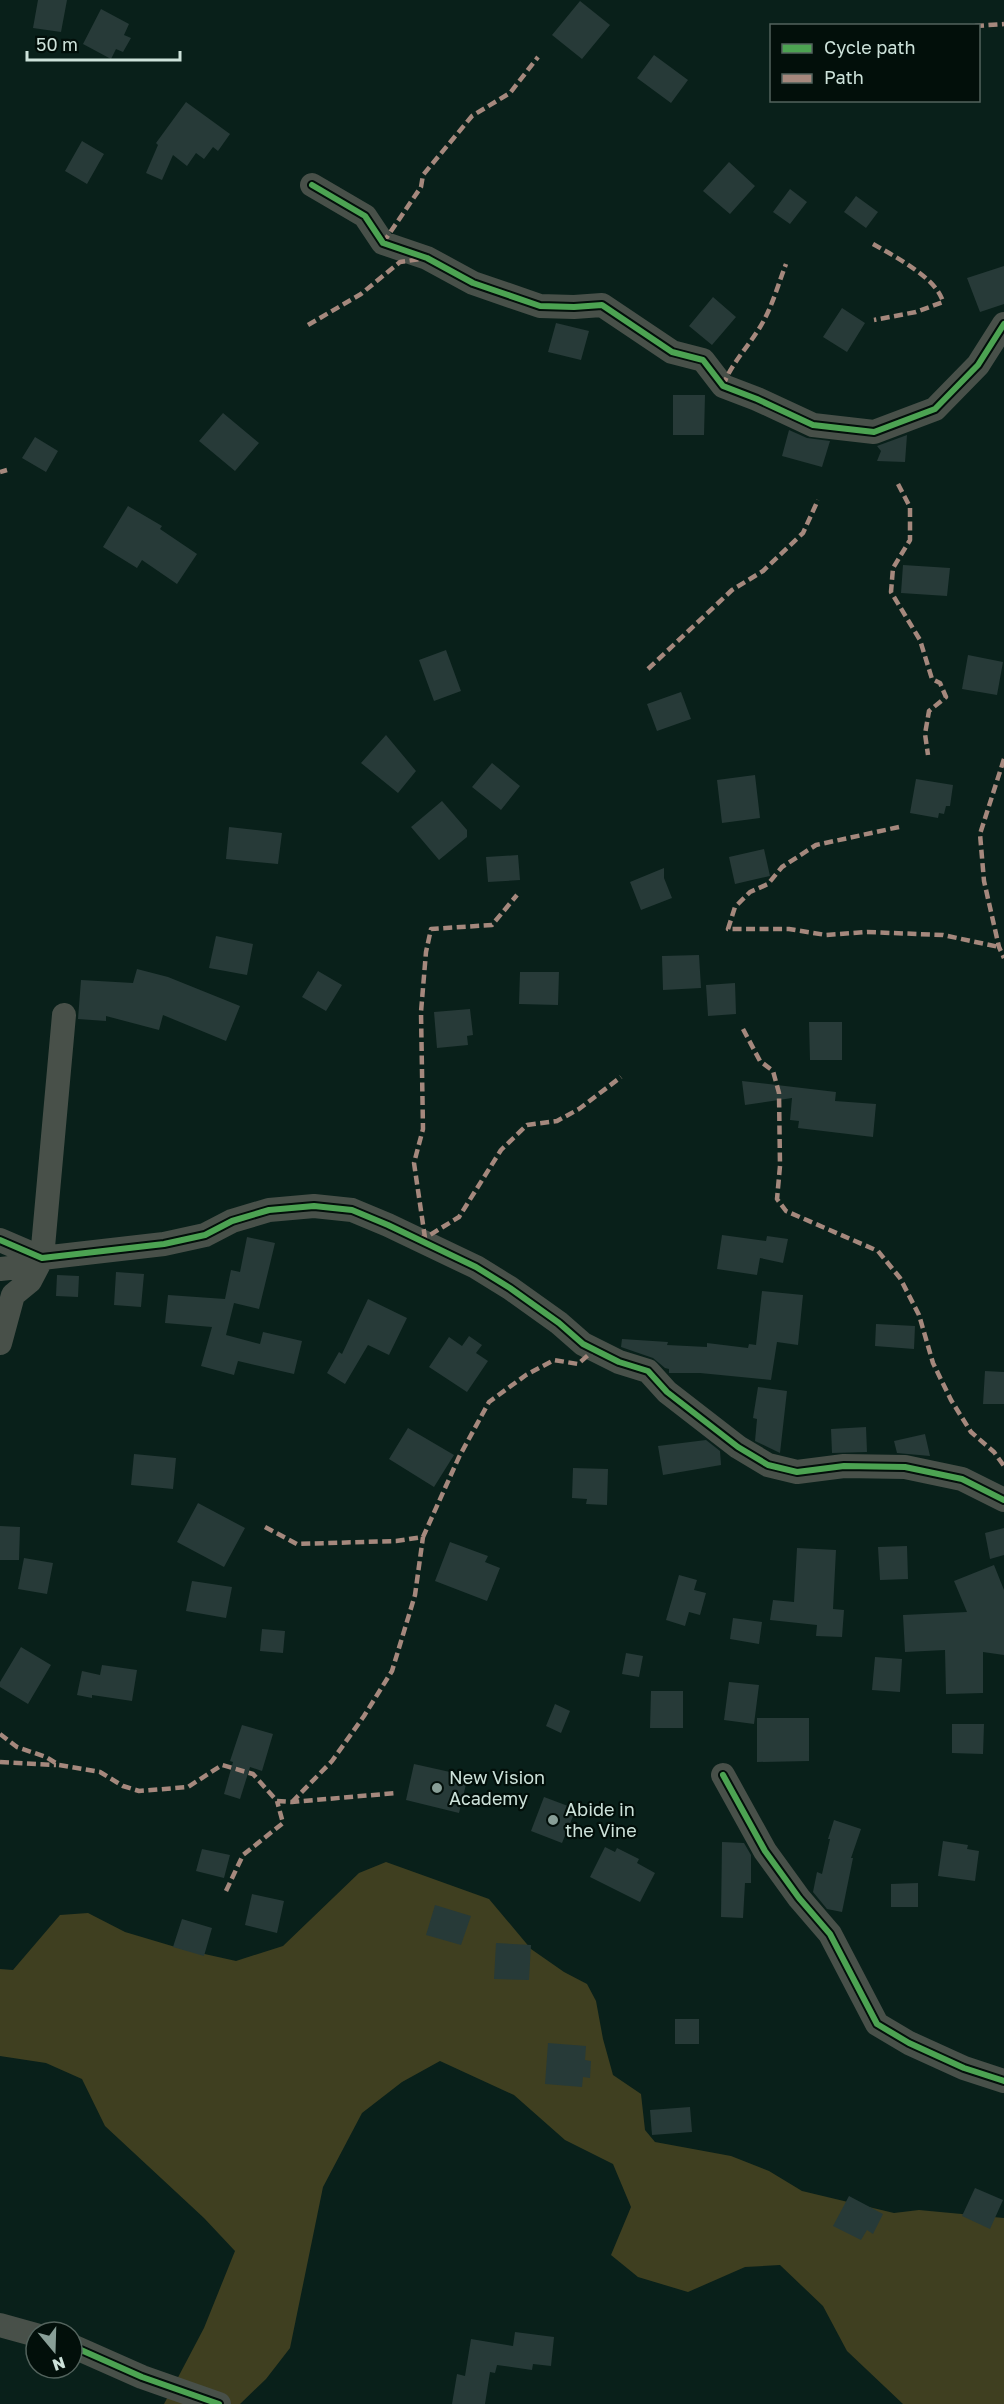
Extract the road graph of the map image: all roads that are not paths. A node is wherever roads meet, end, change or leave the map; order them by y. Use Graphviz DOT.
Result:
graph roads {
  1 [pos="312,185"];
  2 [pos="1004,324"];
  3 [pos="64,1015"];
  4 [pos="0,1240"];
  5 [pos="39,1262"];
  6 [pos="0,1269"];
  7 [pos="0,1343"];
  8 [pos="1004,1500"];
  9 [pos="723,1775"];
  10 [pos="1004,2081"];
  11 [pos="0,2325"];
  12 [pos="24,2332"];
  13 [pos="84,2351"];
  14 [pos="219,2404"];
  1 -- 2 [label="street"];
  3 -- 5 [label="street"];
  4 -- 5 [label="street"];
  5 -- 6 [label="street"];
  5 -- 7 [label="street"];
  5 -- 8 [label="street"];
  9 -- 10 [label="street"];
  11 -- 12 [label="street"];
  13 -- 14 [label="street"];
}
